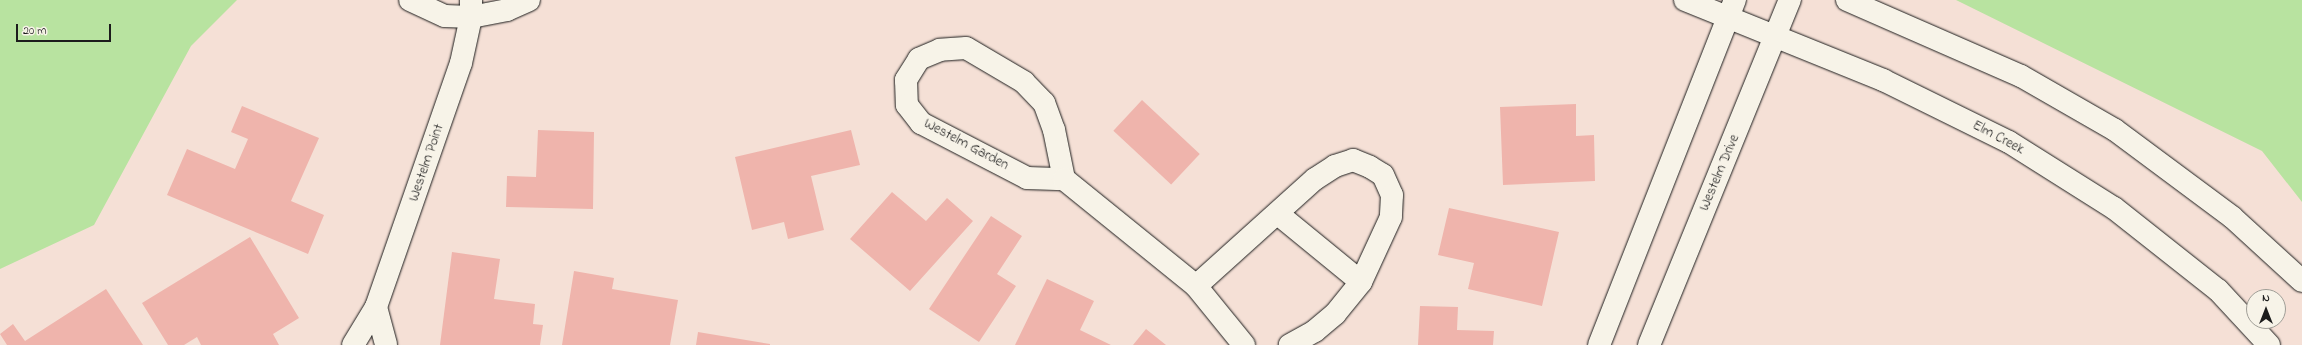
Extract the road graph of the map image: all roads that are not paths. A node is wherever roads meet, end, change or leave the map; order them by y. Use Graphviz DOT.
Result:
graph roads {
  1 [pos="410,0"];
  2 [pos="529,0"];
  3 [pos="1685,0"];
  4 [pos="1790,0"];
  5 [pos="1847,0"];
  6 [pos="471,8"];
  7 [pos="1732,9"];
  8 [pos="1776,38"];
  9 [pos="1064,179"];
  10 [pos="1278,214"];
  11 [pos="2302,281"];
  12 [pos="1361,282"];
  13 [pos="1196,286"];
  14 [pos="376,307"];
  15 [pos="353,345"];
  16 [pos="386,345"];
  17 [pos="1244,345"];
  18 [pos="1290,345"];
  19 [pos="1599,345"];
  20 [pos="1649,345"];
  21 [pos="2269,345"];
  1 -- 6 [label="street"];
  2 -- 6 [label="street"];
  3 -- 7 [label="street, Elm Creek"];
  4 -- 8 [label="street, Westelm Drive"];
  5 -- 11 [label="street"];
  6 -- 14 [label="street, Westelm Point"];
  7 -- 8 [label="street, Elm Creek"];
  7 -- 19 [label="street"];
  8 -- 20 [label="street, Westelm Drive"];
  8 -- 21 [label="street, Elm Creek"];
  9 -- 9 [label="street, Westelm Garden"];
  9 -- 13 [label="street"];
  10 -- 12 [label="street"];
  10 -- 12 [label="street"];
  10 -- 13 [label="street"];
  12 -- 18 [label="street"];
  13 -- 17 [label="street"];
  14 -- 15 [label="street, Westelm Point"];
  14 -- 16 [label="street"];
}
